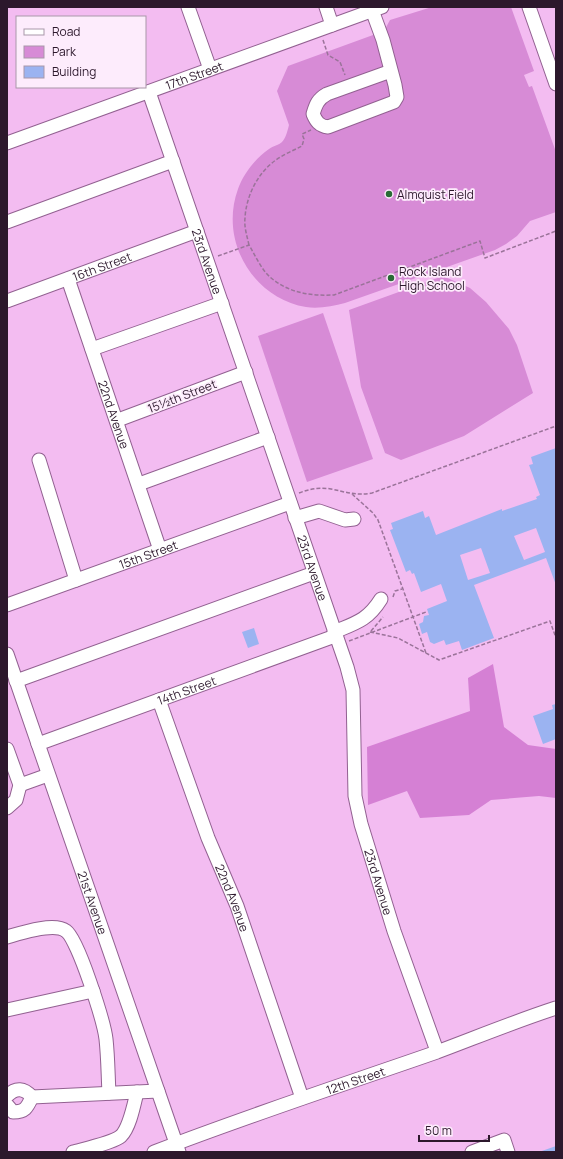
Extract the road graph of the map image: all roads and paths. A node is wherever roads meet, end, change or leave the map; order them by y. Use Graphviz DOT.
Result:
graph roads {
  1 [pos="188,7"];
  2 [pos="326,7"];
  3 [pos="529,7"];
  4 [pos="377,9"];
  5 [pos="332,25"];
  6 [pos="323,40"];
  7 [pos="210,69"];
  8 [pos="391,71"];
  9 [pos="556,84"];
  10 [pos="349,86"];
  11 [pos="149,92"];
  12 [pos="312,130"];
  13 [pos="7,143"];
  14 [pos="173,161"];
  15 [pos="7,222"];
  16 [pos="197,231"];
  17 [pos="556,231"];
  18 [pos="249,246"];
  19 [pos="218,256"];
  20 [pos="68,279"];
  21 [pos="7,301"];
  22 [pos="222,303"];
  23 [pos="92,348"];
  24 [pos="246,372"];
  25 [pos="118,420"];
  26 [pos="556,426"];
  27 [pos="268,437"];
  28 [pos="38,460"];
  29 [pos="139,484"];
  30 [pos="352,494"];
  31 [pos="294,498"];
  32 [pos="295,518"];
  33 [pos="354,519"];
  34 [pos="160,550"];
  35 [pos="314,573"];
  36 [pos="76,580"];
  37 [pos="381,599"];
  38 [pos="7,605"];
  39 [pos="426,612"];
  40 [pos="413,617"];
  41 [pos="370,632"];
  42 [pos="335,634"];
  43 [pos="556,638"];
  44 [pos="347,641"];
  45 [pos="426,653"];
  46 [pos="7,654"];
  47 [pos="12,676"];
  48 [pos="159,700"];
  49 [pos="38,744"];
  50 [pos="7,748"];
  51 [pos="11,772"];
  52 [pos="48,775"];
  53 [pos="20,785"];
  54 [pos="7,808"];
  55 [pos="7,937"];
  56 [pos="93,991"];
  57 [pos="556,1008"];
  58 [pos="7,1010"];
  59 [pos="437,1051"];
  60 [pos="158,1091"];
  61 [pos="137,1092"];
  62 [pos="109,1094"];
  63 [pos="7,1096"];
  64 [pos="32,1097"];
  65 [pos="302,1098"];
  66 [pos="7,1105"];
  67 [pos="177,1148"];
  68 [pos="73,1152"];
  69 [pos="154,1152"];
  70 [pos="472,1152"];
  71 [pos="508,1152"];
  1 -- 7 [label="street"];
  2 -- 5 [label="street"];
  3 -- 9 [label="street"];
  4 -- 5 [label="street, 17th Street"];
  4 -- 8 [label="street"];
  5 -- 7 [label="street, 17th Street"];
  6 -- 10 [label="path"];
  7 -- 11 [label="street, 17th Street"];
  8 -- 10 [label="street"];
  8 -- 10 [label="street"];
  11 -- 13 [label="street, 17th Street"];
  11 -- 14 [label="street, 23rd Avenue"];
  12 -- 18 [label="path"];
  14 -- 15 [label="street"];
  14 -- 16 [label="street, 23rd Avenue"];
  16 -- 20 [label="street, 16th Street"];
  16 -- 22 [label="street, 23rd Avenue"];
  17 -- 18 [label="path"];
  18 -- 19 [label="path"];
  20 -- 21 [label="street, 16th Street"];
  20 -- 23 [label="street, 22nd Avenue"];
  22 -- 23 [label="street"];
  22 -- 24 [label="street, 23rd Avenue"];
  23 -- 25 [label="street, 22nd Avenue"];
  24 -- 25 [label="street, 15½th Street"];
  24 -- 27 [label="street, 23rd Avenue"];
  25 -- 29 [label="street, 22nd Avenue"];
  26 -- 30 [label="path"];
  27 -- 29 [label="street"];
  27 -- 31 [label="street, 23rd Avenue"];
  28 -- 36 [label="street"];
  29 -- 34 [label="street, 22nd Avenue"];
  30 -- 31 [label="path"];
  30 -- 40 [label="path"];
  31 -- 32 [label="street, 23rd Avenue"];
  31 -- 34 [label="street, 15th Street"];
  32 -- 33 [label="street"];
  32 -- 35 [label="street, 23rd Avenue"];
  34 -- 36 [label="street, 15th Street"];
  35 -- 42 [label="street, 23rd Avenue"];
  35 -- 47 [label="street"];
  36 -- 38 [label="street, 15th Street"];
  37 -- 42 [label="street, 14th Street"];
  39 -- 40 [label="path"];
  40 -- 41 [label="path"];
  40 -- 45 [label="path"];
  41 -- 44 [label="path"];
  41 -- 45 [label="path"];
  42 -- 48 [label="street, 14th Street"];
  42 -- 59 [label="street, 23rd Avenue"];
  43 -- 45 [label="path"];
  46 -- 47 [label="street, 21st Avenue"];
  47 -- 49 [label="street, 21st Avenue"];
  48 -- 49 [label="street, 14th Street"];
  48 -- 65 [label="street, 22nd Avenue"];
  49 -- 52 [label="street, 21st Avenue"];
  50 -- 51 [label="street"];
  51 -- 53 [label="street"];
  52 -- 53 [label="street"];
  52 -- 60 [label="street, 21st Avenue"];
  53 -- 54 [label="street"];
  55 -- 56 [label="street"];
  56 -- 58 [label="street"];
  56 -- 62 [label="street"];
  57 -- 59 [label="street, 12th Street"];
  59 -- 65 [label="street, 12th Street"];
  60 -- 61 [label="street"];
  60 -- 67 [label="street, 21st Avenue"];
  61 -- 62 [label="street"];
  61 -- 68 [label="street"];
  62 -- 64 [label="street"];
  63 -- 64 [label="street"];
  64 -- 66 [label="street"];
  65 -- 67 [label="street, 12th Street"];
  67 -- 69 [label="street, 12th Street"];
  70 -- 71 [label="street"];
}
